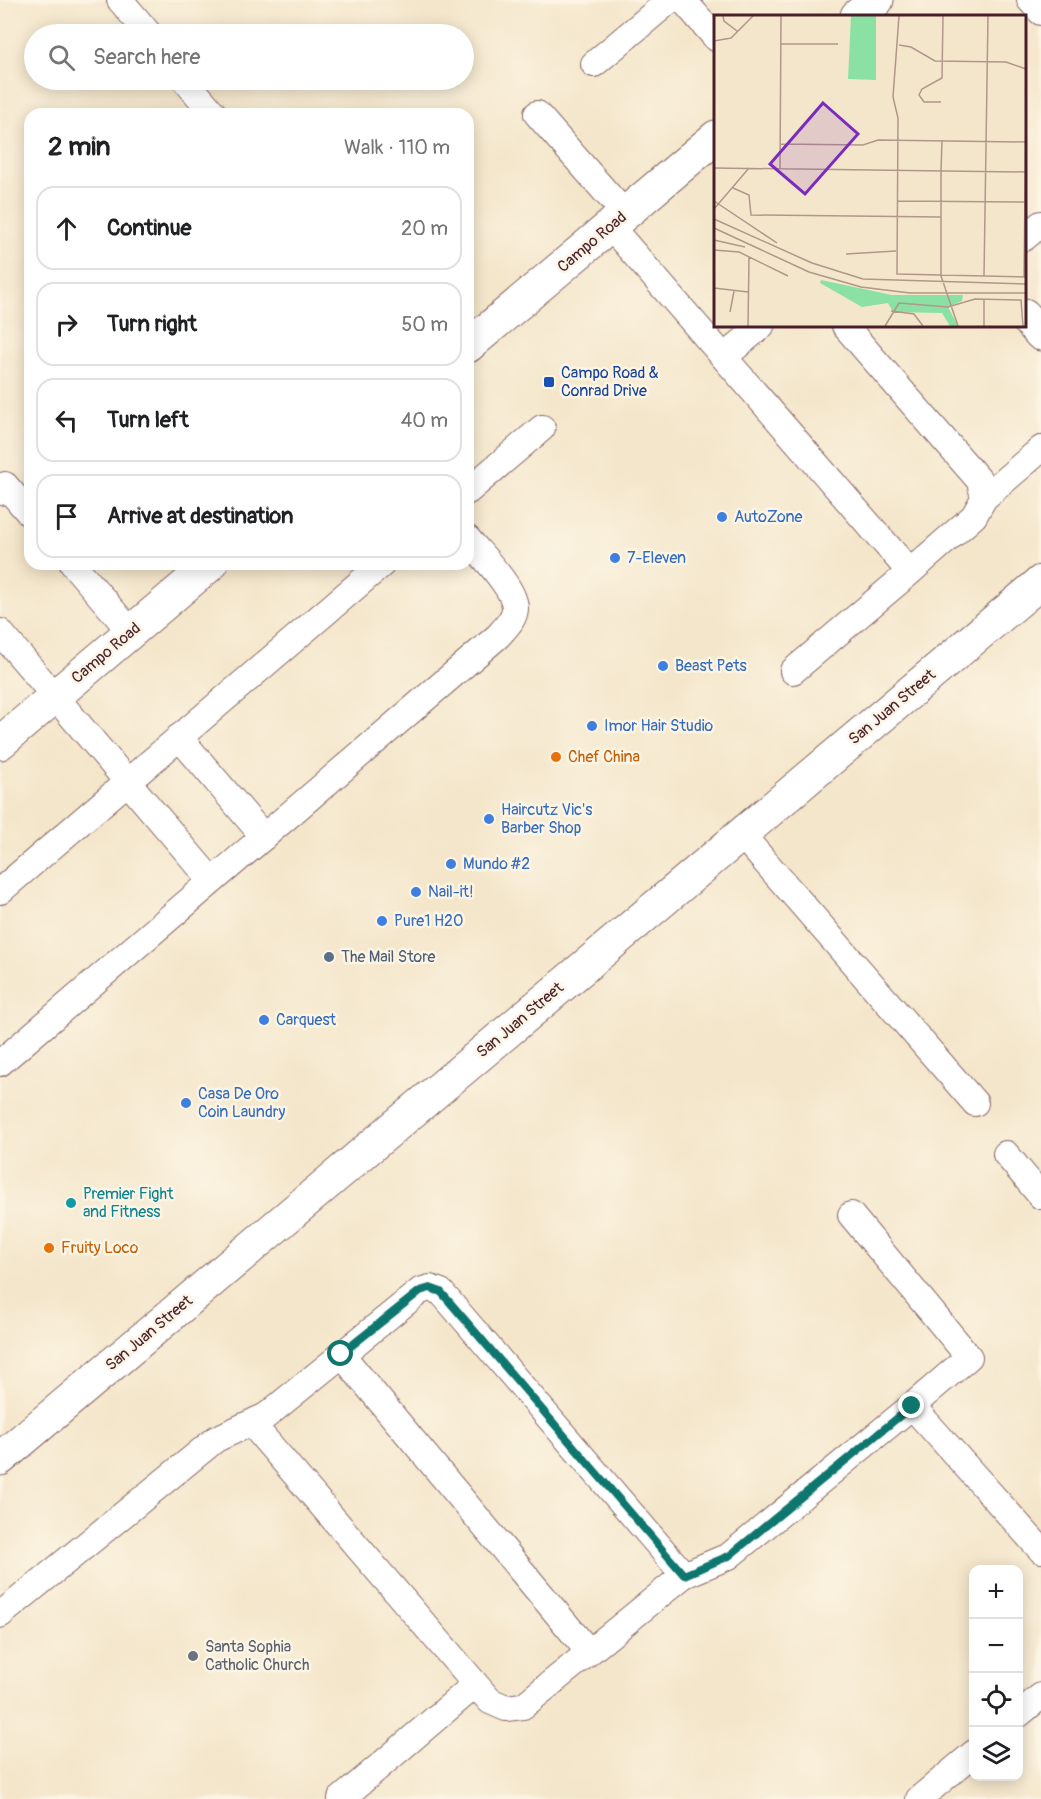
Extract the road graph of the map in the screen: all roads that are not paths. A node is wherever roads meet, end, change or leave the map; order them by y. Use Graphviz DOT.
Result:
graph roads {
  1 [pos="120,0"];
  2 [pos="670,0"];
  3 [pos="683,0"];
  4 [pos="877,0"];
  5 [pos="1030,0"];
  6 [pos="1041,12"];
  7 [pos="858,15"];
  8 [pos="140,24"];
  9 [pos="714,36"];
  10 [pos="594,64"];
  11 [pos="194,90"];
  12 [pos="209,108"];
  13 [pos="537,114"];
  14 [pos="714,139"];
  15 [pos="618,220"];
  16 [pos="1041,224"];
  17 [pos="1026,236"];
  18 [pos="1026,317"];
  19 [pos="760,327"];
  20 [pos="846,327"];
  21 [pos="1041,334"];
  22 [pos="474,341"];
  23 [pos="724,357"];
  24 [pos="543,428"];
  25 [pos="1041,449"];
  26 [pos="474,486"];
  27 [pos="0,492"];
  28 [pos="984,498"];
  29 [pos="24,507"];
  30 [pos="474,546"];
  31 [pos="78,570"];
  32 [pos="204,570"];
  33 [pos="375,570"];
  34 [pos="909,572"];
  35 [pos="1041,582"];
  36 [pos="0,632"];
  37 [pos="131,632"];
  38 [pos="793,671"];
  39 [pos="56,695"];
  40 [pos="179,737"];
  41 [pos="0,743"];
  42 [pos="128,781"];
  43 [pos="741,834"];
  44 [pos="264,837"];
  45 [pos="212,881"];
  46 [pos="0,891"];
  47 [pos="0,1063"];
  48 [pos="975,1103"];
  49 [pos="1006,1154"];
  50 [pos="1041,1196"];
  51 [pos="851,1215"];
  52 [pos="341,1354"];
  53 [pos="912,1406"];
  54 [pos="252,1424"];
  55 [pos="0,1459"];
  56 [pos="1041,1550"];
  57 [pos="684,1575"];
  58 [pos="0,1615"];
  59 [pos="589,1652"];
  60 [pos="476,1685"];
  61 [pos="1041,1696"];
  62 [pos="1023,1711"];
  63 [pos="969,1757"];
  64 [pos="341,1799"];
  65 [pos="919,1799"];
  1 -- 8 [label="lane"];
  2 -- 10 [label="lane"];
  3 -- 9 [label="lane"];
  4 -- 7 [label="street"];
  5 -- 6 [label="lane"];
  11 -- 12 [label="lane"];
  13 -- 15 [label="lane"];
  14 -- 15 [label="street, Campo Road"];
  15 -- 22 [label="street, Campo Road"];
  15 -- 23 [label="lane"];
  16 -- 17 [label="lane"];
  18 -- 21 [label="street"];
  19 -- 23 [label="lane"];
  20 -- 28 [label="lane"];
  23 -- 34 [label="lane"];
  24 -- 26 [label="lane"];
  25 -- 28 [label="lane"];
  27 -- 29 [label="lane"];
  28 -- 34 [label="lane"];
  30 -- 44 [label="lane"];
  31 -- 37 [label="lane"];
  32 -- 37 [label="street, Campo Road"];
  33 -- 40 [label="lane"];
  34 -- 38 [label="lane"];
  35 -- 43 [label="street, San Juan Street"];
  36 -- 39 [label="lane"];
  37 -- 39 [label="street, Campo Road"];
  39 -- 41 [label="street, Campo Road"];
  39 -- 42 [label="lane"];
  40 -- 42 [label="lane"];
  40 -- 44 [label="lane"];
  42 -- 45 [label="lane"];
  42 -- 46 [label="lane"];
  43 -- 48 [label="lane"];
  43 -- 55 [label="street, San Juan Street"];
  44 -- 45 [label="lane"];
  45 -- 47 [label="lane"];
  49 -- 50 [label="lane"];
  51 -- 53 [label="lane"];
  52 -- 54 [label="lane"];
  52 -- 57 [label="lane"];
  52 -- 59 [label="lane"];
  53 -- 56 [label="lane"];
  53 -- 57 [label="lane"];
  54 -- 58 [label="lane"];
  54 -- 60 [label="lane"];
  57 -- 59 [label="lane"];
  59 -- 60 [label="lane"];
  60 -- 64 [label="lane"];
  61 -- 62 [label="lane"];
  63 -- 65 [label="lane"];
}
